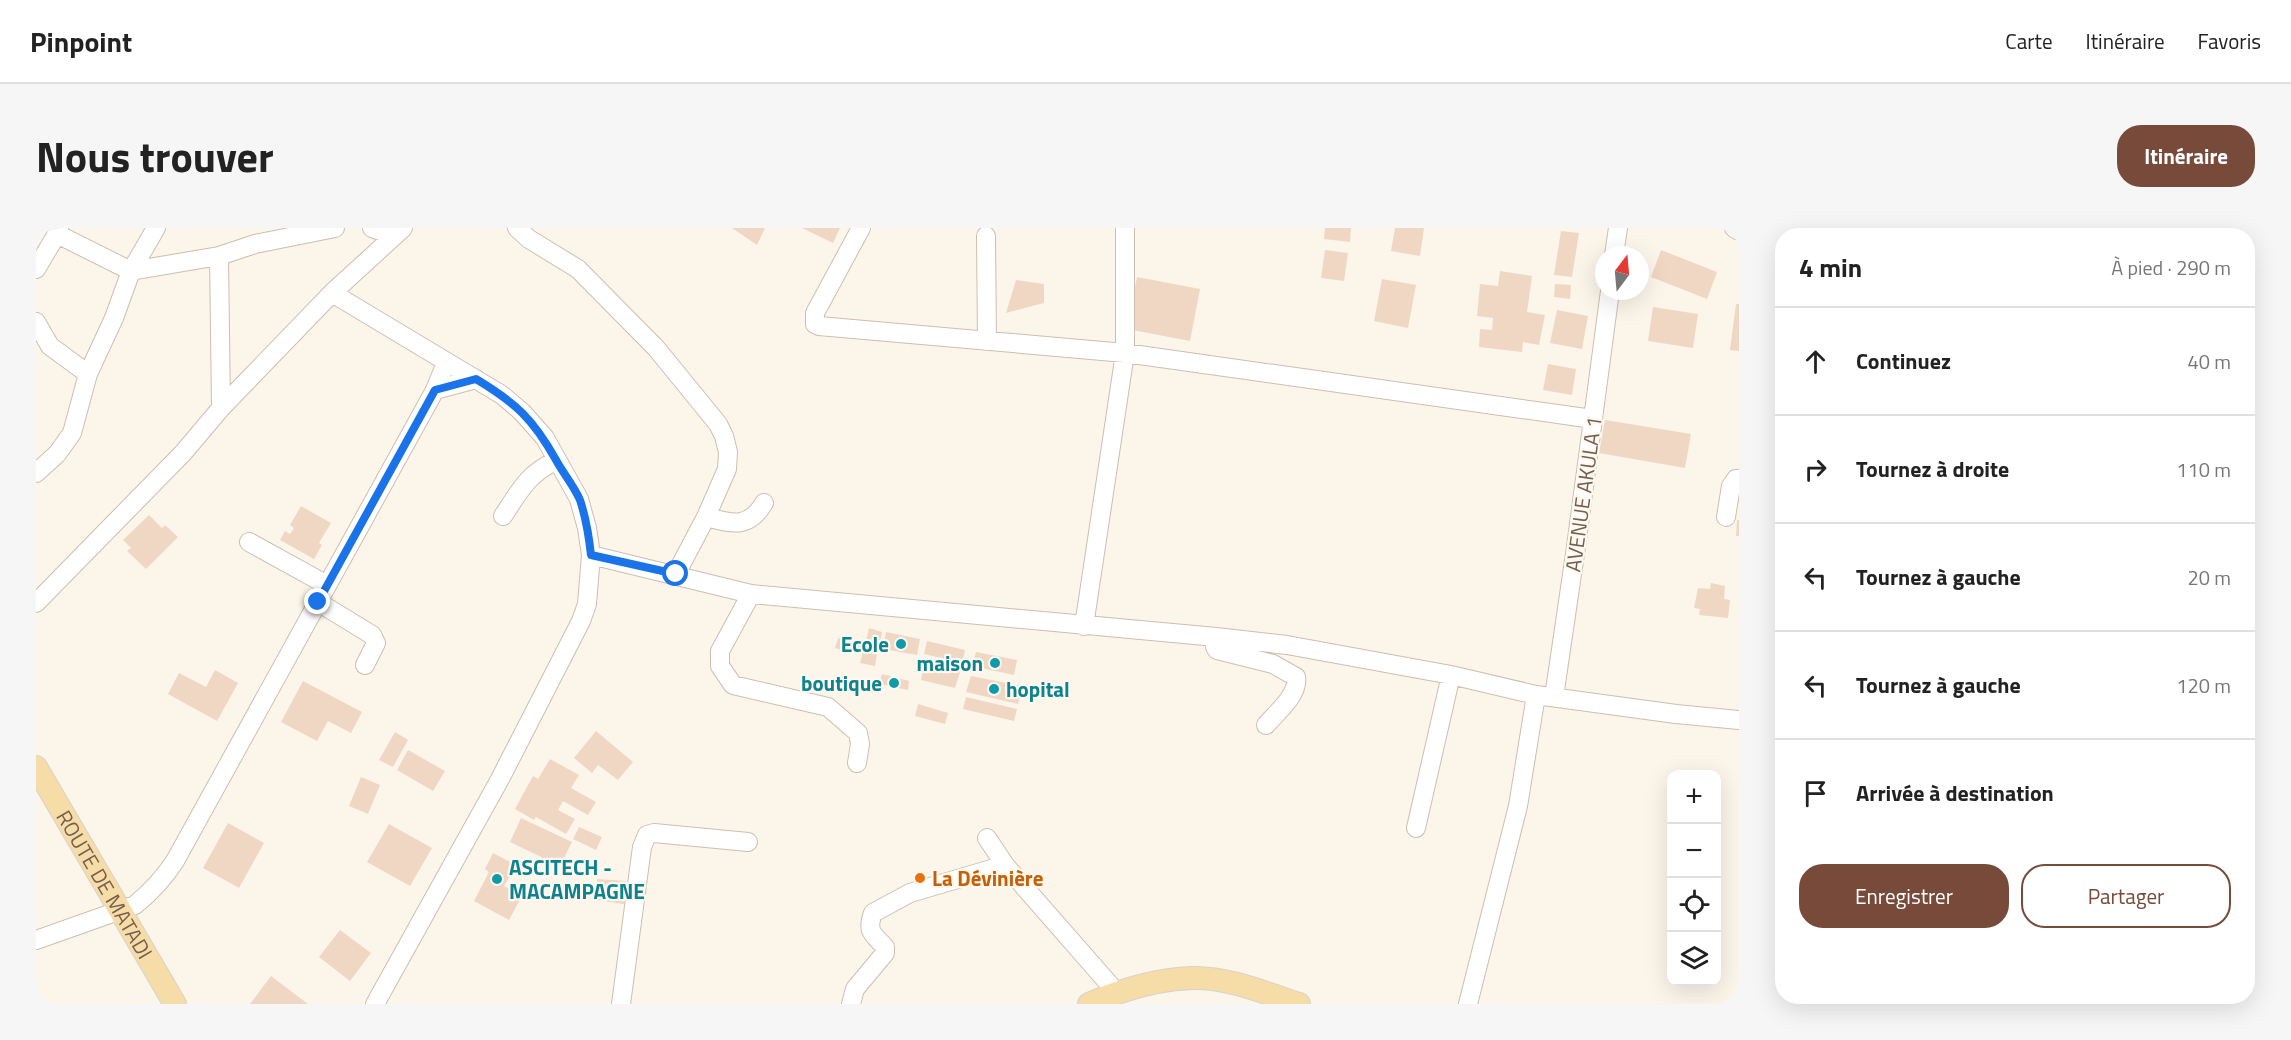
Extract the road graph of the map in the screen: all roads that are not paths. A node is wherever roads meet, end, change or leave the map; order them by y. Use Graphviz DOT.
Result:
graph roads {
  1 [pos="156,228"];
  2 [pos="330,228"];
  3 [pos="372,228"];
  4 [pos="518,228"];
  5 [pos="861,228"];
  6 [pos="1125,228"];
  7 [pos="1618,228"];
  8 [pos="1734,228"];
  9 [pos="58,231"];
  10 [pos="1739,231"];
  11 [pos="398,232"];
  12 [pos="986,236"];
  13 [pos="1615,246"];
  14 [pos="219,256"];
  15 [pos="36,269"];
  16 [pos="131,271"];
  17 [pos="332,293"];
  18 [pos="1609,300"];
  19 [pos="36,322"];
  20 [pos="987,341"];
  21 [pos="1125,353"];
  22 [pos="446,363"];
  23 [pos="88,374"];
  24 [pos="476,379"];
  25 [pos="435,390"];
  26 [pos="221,408"];
  27 [pos="1593,419"];
  28 [pos="556,461"];
  29 [pos="36,472"];
  30 [pos="1739,479"];
  31 [pos="764,503"];
  32 [pos="503,516"];
  33 [pos="706,517"];
  34 [pos="1726,517"];
  35 [pos="249,542"];
  36 [pos="591,555"];
  37 [pos="676,574"];
  38 [pos="327,585"];
  39 [pos="751,594"];
  40 [pos="318,602"];
  41 [pos="36,603"];
  42 [pos="1084,626"];
  43 [pos="1216,637"];
  44 [pos="365,665"];
  45 [pos="1451,675"];
  46 [pos="1545,696"];
  47 [pos="1739,720"];
  48 [pos="1266,725"];
  49 [pos="857,763"];
  50 [pos="36,767"];
  51 [pos="1416,828"];
  52 [pos="987,838"];
  53 [pos="748,842"];
  54 [pos="1005,865"];
  55 [pos="122,910"];
  56 [pos="36,940"];
  57 [pos="1117,993"];
  58 [pos="175,1004"];
  59 [pos="375,1004"];
  60 [pos="621,1004"];
  61 [pos="851,1004"];
  62 [pos="1089,1004"];
  63 [pos="1299,1004"];
  64 [pos="1468,1004"];
  1 -- 16 [label="street"];
  2 -- 14 [label="street"];
  3 -- 11 [label="street"];
  4 -- 33 [label="street"];
  5 -- 20 [label="street"];
  6 -- 21 [label="street"];
  7 -- 13 [label="street"];
  8 -- 10 [label="street"];
  9 -- 15 [label="street"];
  9 -- 16 [label="street"];
  11 -- 17 [label="street"];
  12 -- 20 [label="street"];
  14 -- 16 [label="street"];
  14 -- 26 [label="street"];
  16 -- 23 [label="street"];
  17 -- 22 [label="street"];
  17 -- 26 [label="street"];
  18 -- 27 [label="street, AVENUE AKULA 1"];
  19 -- 23 [label="street"];
  20 -- 21 [label="street"];
  21 -- 27 [label="street"];
  21 -- 42 [label="street"];
  22 -- 24 [label="street"];
  22 -- 25 [label="street"];
  23 -- 29 [label="street"];
  24 -- 25 [label="street"];
  24 -- 28 [label="street"];
  25 -- 38 [label="street"];
  26 -- 41 [label="street"];
  27 -- 46 [label="street, AVENUE AKULA 1"];
  28 -- 32 [label="street"];
  28 -- 36 [label="street"];
  30 -- 34 [label="street"];
  31 -- 33 [label="street"];
  33 -- 37 [label="street"];
  35 -- 38 [label="street"];
  36 -- 37 [label="street"];
  36 -- 59 [label="street"];
  37 -- 39 [label="street"];
  38 -- 40 [label="street"];
  39 -- 42 [label="street"];
  39 -- 49 [label="street"];
  40 -- 44 [label="street"];
  40 -- 55 [label="street"];
  42 -- 43 [label="street"];
  43 -- 45 [label="street"];
  43 -- 48 [label="street"];
  45 -- 46 [label="street"];
  45 -- 51 [label="street"];
  46 -- 47 [label="street"];
  46 -- 64 [label="street, AVENUE AKULA 1"];
  50 -- 55 [label="main road, ROUTE DE MATADI"];
  52 -- 54 [label="street"];
  53 -- 60 [label="street"];
  54 -- 57 [label="street"];
  54 -- 61 [label="street"];
  55 -- 56 [label="street"];
  55 -- 58 [label="main road, ROUTE DE MATADI"];
  57 -- 62 [label="main road"];
  57 -- 63 [label="main road"];
}
